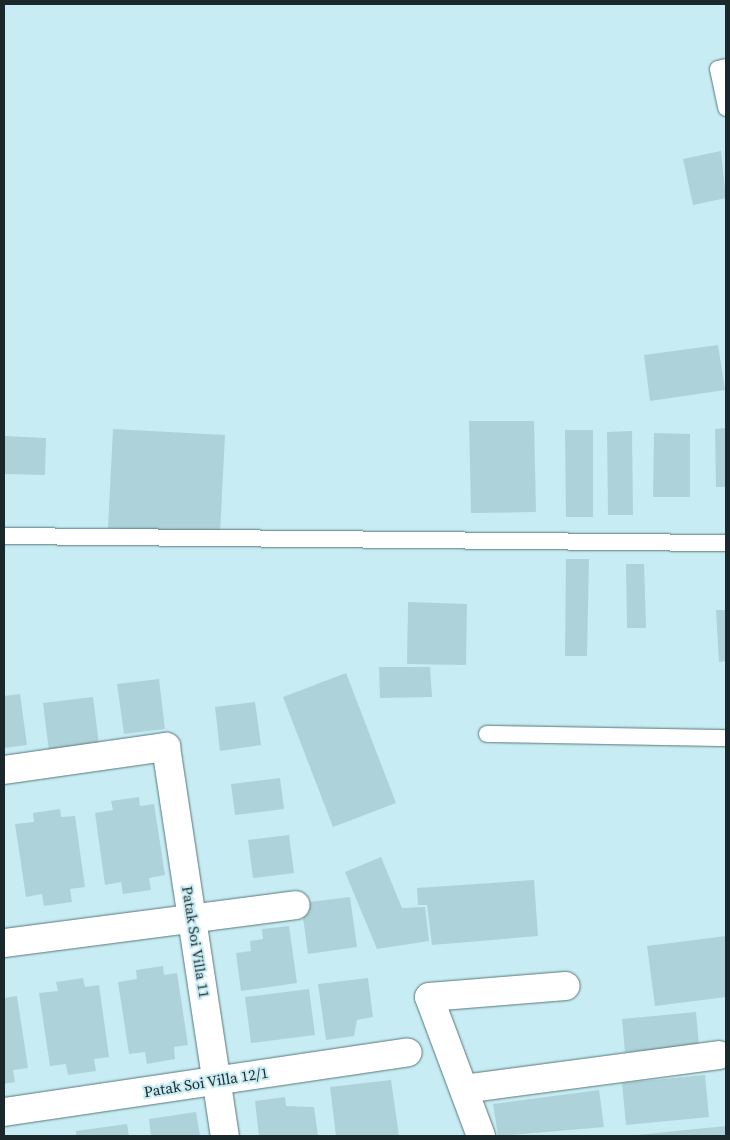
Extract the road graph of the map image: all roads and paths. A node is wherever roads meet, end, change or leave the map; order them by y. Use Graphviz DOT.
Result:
graph roads {
  1 [pos="726,67"];
  2 [pos="726,108"];
  3 [pos="4,536"];
  4 [pos="726,543"];
  5 [pos="487,734"];
  6 [pos="726,738"];
  7 [pos="4,770"];
  8 [pos="296,905"];
  9 [pos="192,918"];
  10 [pos="4,943"];
  11 [pos="566,986"];
  12 [pos="408,1052"];
  13 [pos="719,1055"];
  14 [pos="217,1080"];
  15 [pos="464,1090"];
  16 [pos="4,1112"];
  17 [pos="225,1136"];
  18 [pos="481,1136"];
  1 -- 2 [label="lane"];
  3 -- 4 [label="lane"];
  5 -- 6 [label="lane"];
  7 -- 9 [label="street, Patak Soi Villa 11"];
  8 -- 9 [label="street"];
  9 -- 10 [label="street"];
  9 -- 14 [label="street, Patak Soi Villa 11"];
  11 -- 15 [label="street"];
  12 -- 14 [label="street, Patak Soi Villa 12/1"];
  13 -- 15 [label="street"];
  14 -- 16 [label="street, Patak Soi Villa 12/1"];
  14 -- 17 [label="street, Patak Soi Villa 11"];
  15 -- 18 [label="street"];
}
